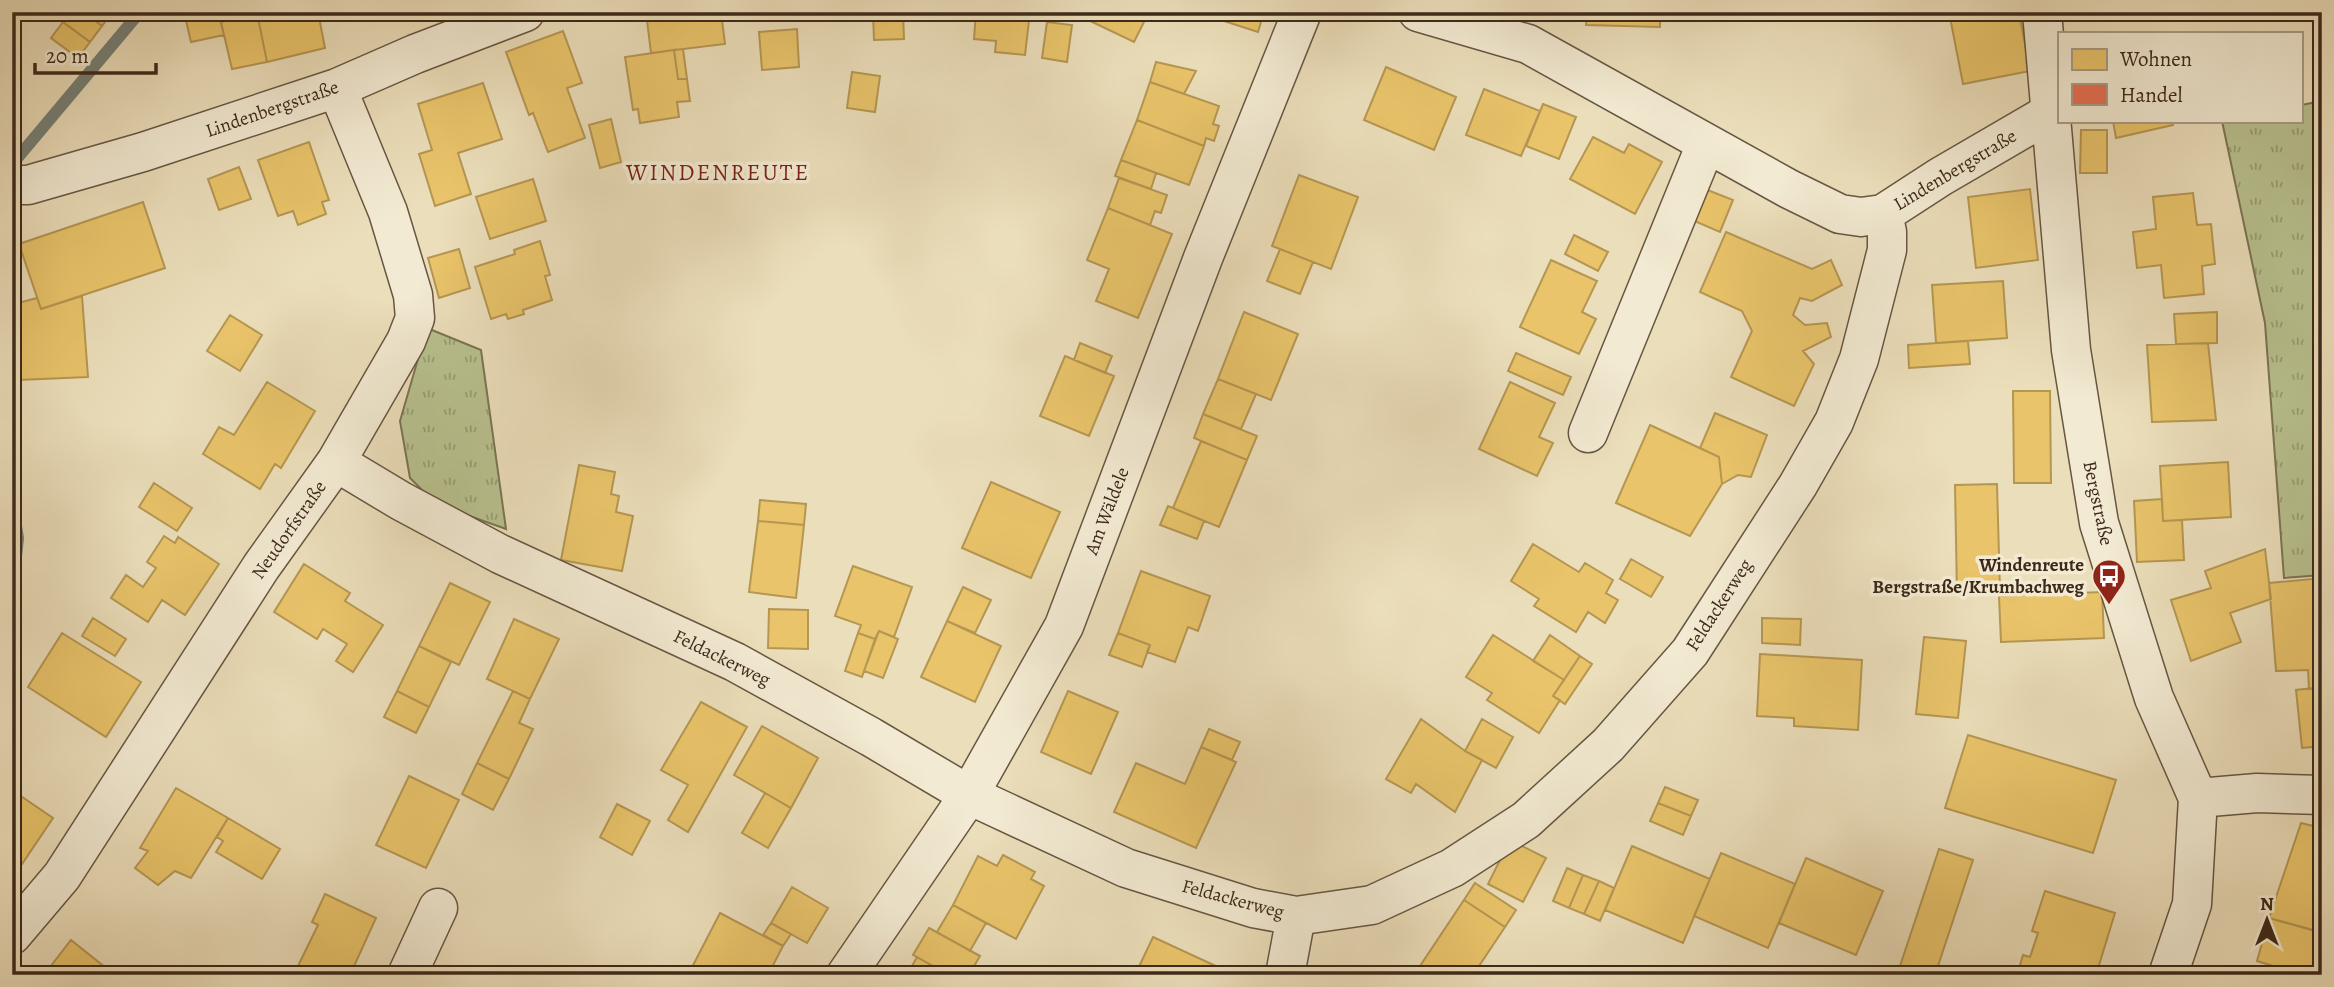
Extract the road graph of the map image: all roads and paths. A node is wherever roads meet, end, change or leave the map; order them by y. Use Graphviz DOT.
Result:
graph roads {
  1 [pos="525,12"];
  2 [pos="1302,12"];
  3 [pos="1418,12"];
  4 [pos="2042,12"];
  5 [pos="337,88"];
  6 [pos="2050,113"];
  7 [pos="1706,144"];
  8 [pos="12,185"];
  9 [pos="1883,214"];
  10 [pos="1588,433"];
  11 [pos="336,462"];
  12 [pos="2322,795"];
  13 [pos="969,796"];
  14 [pos="2198,797"];
  15 [pos="438,908"];
  16 [pos="1296,916"];
  17 [pos="12,934"];
  18 [pos="407,975"];
  19 [pos="846,975"];
  20 [pos="1285,975"];
  21 [pos="2168,975"];
  1 -- 5 [label="street, Lindenbergstraße"];
  2 -- 13 [label="street, Am Wäldele"];
  3 -- 7 [label="street, Lindenbergstraße"];
  4 -- 6 [label="street, Bergstraße"];
  5 -- 8 [label="street, Lindenbergstraße"];
  5 -- 11 [label="street, Neudorfstraße"];
  6 -- 9 [label="street, Lindenbergstraße"];
  6 -- 14 [label="street, Bergstraße"];
  7 -- 9 [label="street, Lindenbergstraße"];
  7 -- 10 [label="street"];
  9 -- 16 [label="street, Feldackerweg"];
  11 -- 13 [label="street, Feldackerweg"];
  11 -- 17 [label="street, Neudorfstraße"];
  12 -- 14 [label="street"];
  13 -- 16 [label="street, Feldackerweg"];
  13 -- 19 [label="street, Am Wäldele"];
  14 -- 21 [label="street, Bergstraße"];
  15 -- 18 [label="street"];
  16 -- 20 [label="street"];
}
